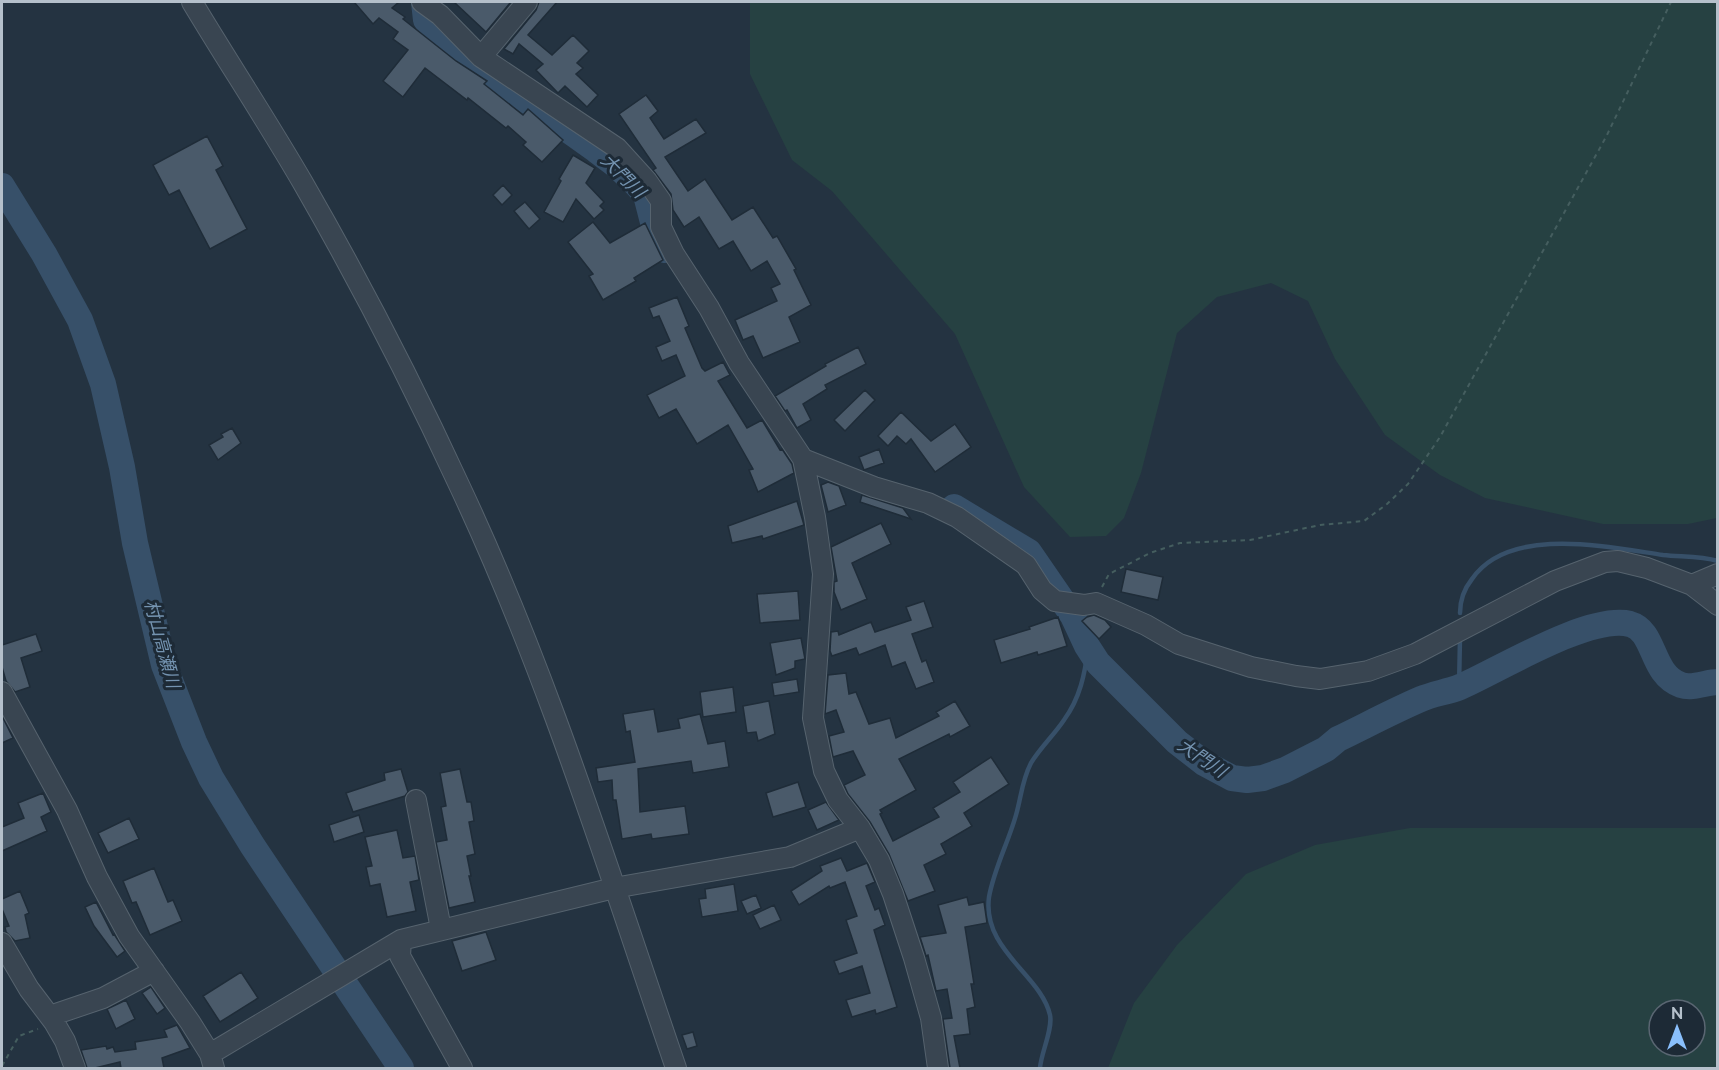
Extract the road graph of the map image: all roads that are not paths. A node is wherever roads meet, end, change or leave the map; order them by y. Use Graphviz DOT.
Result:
graph roads {
  1 [pos="192,2"];
  2 [pos="422,2"];
  3 [pos="527,2"];
  4 [pos="481,57"];
  5 [pos="803,459"];
  6 [pos="1718,574"];
  7 [pos="1692,585"];
  8 [pos="1718,605"];
  9 [pos="2,692"];
  10 [pos="416,800"];
  11 [pos="860,828"];
  12 [pos="614,888"];
  13 [pos="441,929"];
  14 [pos="398,941"];
  15 [pos="2,943"];
  16 [pos="154,971"];
  17 [pos="52,1019"];
  18 [pos="212,1061"];
  19 [pos="75,1068"];
  20 [pos="462,1068"];
  21 [pos="676,1068"];
  22 [pos="938,1068"];
  1 -- 12 [label="street"];
  2 -- 4 [label="street"];
  3 -- 4 [label="street"];
  4 -- 5 [label="street"];
  5 -- 7 [label="street"];
  5 -- 11 [label="street"];
  6 -- 7 [label="street"];
  7 -- 8 [label="street"];
  9 -- 16 [label="street"];
  10 -- 13 [label="street"];
  11 -- 12 [label="street"];
  11 -- 22 [label="street"];
  12 -- 13 [label="street"];
  12 -- 21 [label="street"];
  13 -- 14 [label="street"];
  14 -- 18 [label="street"];
  14 -- 20 [label="street"];
  15 -- 17 [label="street"];
  16 -- 17 [label="street"];
  16 -- 18 [label="street"];
  17 -- 19 [label="street"];
}
